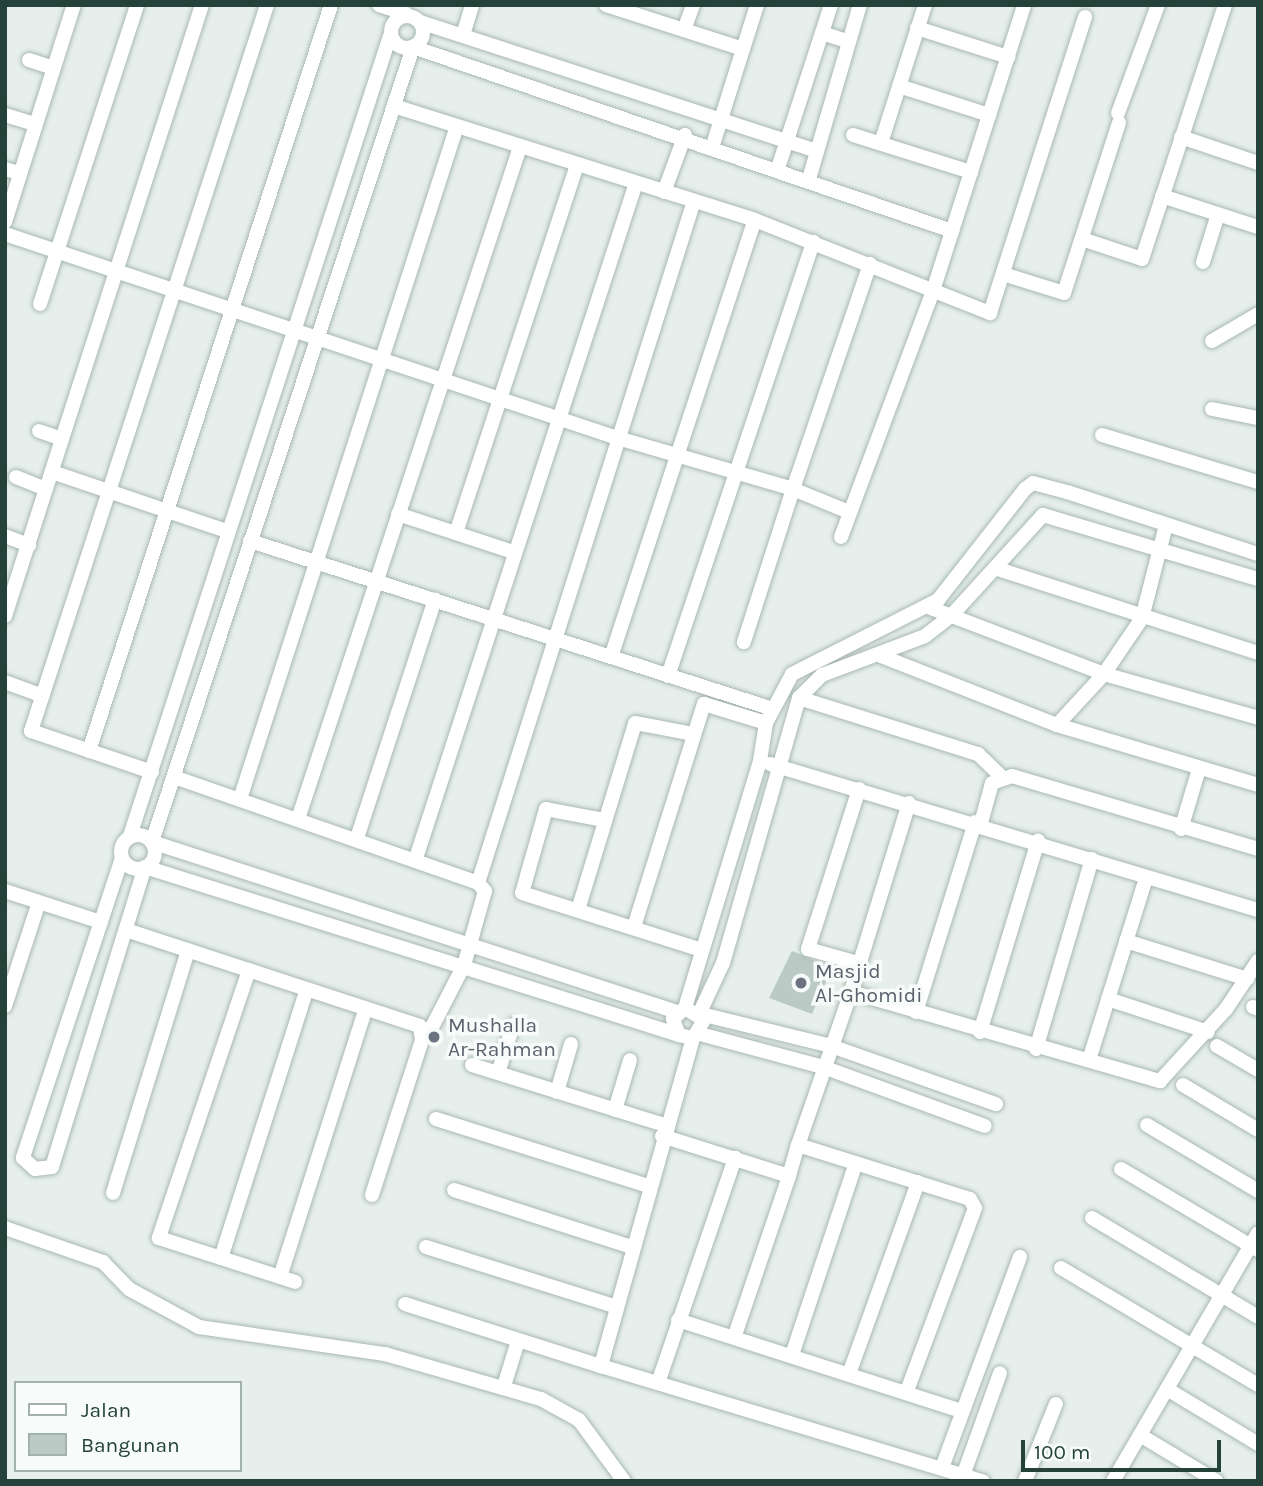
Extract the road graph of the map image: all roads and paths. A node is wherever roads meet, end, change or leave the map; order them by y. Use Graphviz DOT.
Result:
graph roads {
  1 [pos="74,5"];
  2 [pos="137,5"];
  3 [pos="202,5"];
  4 [pos="267,5"];
  5 [pos="331,5"];
  6 [pos="379,5"];
  7 [pos="472,5"];
  8 [pos="606,5"];
  9 [pos="692,5"];
  10 [pos="757,5"];
  11 [pos="831,5"];
  12 [pos="860,5"];
  13 [pos="925,5"];
  14 [pos="1024,5"];
  15 [pos="1158,5"];
  16 [pos="1225,5"];
  17 [pos="629,9"];
  18 [pos="406,14"];
  19 [pos="1085,17"];
  20 [pos="421,22"];
  21 [pos="917,29"];
  22 [pos="684,30"];
  23 [pos="822,33"];
  24 [pos="463,35"];
  25 [pos="390,36"];
  26 [pos="849,42"];
  27 [pos="413,47"];
  28 [pos="743,49"];
  29 [pos="1008,57"];
  30 [pos="29,60"];
  31 [pos="540,60"];
  32 [pos="53,68"];
  33 [pos="532,84"];
  34 [pos="899,86"];
  35 [pos="397,107"];
  36 [pos="5,115"];
  37 [pos="989,115"];
  38 [pos="722,120"];
  39 [pos="35,124"];
  40 [pos="456,129"];
  41 [pos="685,135"];
  42 [pos="853,135"];
  43 [pos="1181,137"];
  44 [pos="786,141"];
  45 [pos="881,143"];
  46 [pos="713,145"];
  47 [pos="520,147"];
  48 [pos="816,151"];
  49 [pos="1258,163"];
  50 [pos="576,168"];
  51 [pos="778,168"];
  52 [pos="12,171"];
  53 [pos="971,172"];
  54 [pos="809,179"];
  55 [pos="636,183"];
  56 [pos="664,192"];
  57 [pos="1162,196"];
  58 [pos="694,201"];
  59 [pos="1218,214"];
  60 [pos="755,220"];
  61 [pos="5,222"];
  62 [pos="1258,227"];
  63 [pos="952,231"];
  64 [pos="5,234"];
  65 [pos="1082,239"];
  66 [pos="813,242"];
  67 [pos="57,251"];
  68 [pos="1203,262"];
  69 [pos="870,264"];
  70 [pos="116,270"];
  71 [pos="1003,274"];
  72 [pos="175,289"];
  73 [pos="932,294"];
  74 [pos="40,304"];
  75 [pos="233,308"];
  76 [pos="1258,314"];
  77 [pos="294,330"];
  78 [pos="321,339"];
  79 [pos="1212,341"];
  80 [pos="384,358"];
  81 [pos="443,380"];
  82 [pos="62,384"];
  83 [pos="78,389"];
  84 [pos="502,398"];
  85 [pos="1212,409"];
  86 [pos="557,416"];
  87 [pos="1258,418"];
  88 [pos="39,431"];
  89 [pos="1102,435"];
  90 [pos="614,437"];
  91 [pos="62,439"];
  92 [pos="676,454"];
  93 [pos="736,471"];
  94 [pos="52,472"];
  95 [pos="16,477"];
  96 [pos="1258,482"];
  97 [pos="46,489"];
  98 [pos="793,489"];
  99 [pos="112,493"];
  100 [pos="170,512"];
  101 [pos="849,512"];
  102 [pos="398,514"];
  103 [pos="1166,525"];
  104 [pos="226,531"];
  105 [pos="456,533"];
  106 [pos="5,536"];
  107 [pos="841,537"];
  108 [pos="250,541"];
  109 [pos="29,545"];
  110 [pos="1162,550"];
  111 [pos="513,552"];
  112 [pos="1258,554"];
  113 [pos="318,561"];
  114 [pos="998,569"];
  115 [pos="1258,579"];
  116 [pos="376,580"];
  117 [pos="435,599"];
  118 [pos="928,607"];
  119 [pos="5,616"];
  120 [pos="951,617"];
  121 [pos="493,618"];
  122 [pos="1142,618"];
  123 [pos="551,637"];
  124 [pos="744,642"];
  125 [pos="1258,653"];
  126 [pos="881,656"];
  127 [pos="611,657"];
  128 [pos="1104,674"];
  129 [pos="668,676"];
  130 [pos="5,682"];
  131 [pos="44,696"];
  132 [pos="799,698"];
  133 [pos="773,709"];
  134 [pos="1258,718"];
  135 [pos="766,723"];
  136 [pos="1057,725"];
  137 [pos="694,734"];
  138 [pos="159,748"];
  139 [pos="89,751"];
  140 [pos="181,755"];
  141 [pos="760,761"];
  142 [pos="778,766"];
  143 [pos="1199,769"];
  144 [pos="152,772"];
  145 [pos="1001,776"];
  146 [pos="173,777"];
  147 [pos="1258,785"];
  148 [pos="859,789"];
  149 [pos="240,799"];
  150 [pos="909,803"];
  151 [pos="298,819"];
  152 [pos="604,820"];
  153 [pos="978,822"];
  154 [pos="1181,829"];
  155 [pos="130,836"];
  156 [pos="357,838"];
  157 [pos="1038,841"];
  158 [pos="152,842"];
  159 [pos="1258,849"];
  160 [pos="122,858"];
  161 [pos="416,858"];
  162 [pos="1091,859"];
  163 [pos="145,867"];
  164 [pos="1146,878"];
  165 [pos="269,881"];
  166 [pos="478,883"];
  167 [pos="5,891"];
  168 [pos="39,902"];
  169 [pos="260,906"];
  170 [pos="578,910"];
  171 [pos="1258,910"];
  172 [pos="101,922"];
  173 [pos="634,927"];
  174 [pos="126,930"];
  175 [pos="1126,941"];
  176 [pos="469,944"];
  177 [pos="699,949"];
  178 [pos="188,950"];
  179 [pos="1258,961"];
  180 [pos="859,963"];
  181 [pos="470,967"];
  182 [pos="249,970"];
  183 [pos="1247,979"];
  184 [pos="307,989"];
  185 [pos="851,992"];
  186 [pos="1108,999"];
  187 [pos="5,1006"];
  188 [pos="366,1008"];
  189 [pos="681,1010"];
  190 [pos="916,1012"];
  191 [pos="701,1013"];
  192 [pos="513,1025"];
  193 [pos="422,1032"];
  194 [pos="980,1032"];
  195 [pos="1208,1032"];
  196 [pos="784,1034"];
  197 [pos="691,1036"];
  198 [pos="571,1044"];
  199 [pos="831,1046"];
  200 [pos="1217,1046"];
  201 [pos="1036,1049"];
  202 [pos="779,1055"];
  203 [pos="630,1060"];
  204 [pos="1089,1060"];
  205 [pos="472,1065"];
  206 [pos="823,1067"];
  207 [pos="1258,1070"];
  208 [pos="498,1073"];
  209 [pos="1182,1085"];
  210 [pos="557,1092"];
  211 [pos="996,1104"];
  212 [pos="615,1110"];
  213 [pos="436,1119"];
  214 [pos="1147,1125"];
  215 [pos="985,1126"];
  216 [pos="1258,1130"];
  217 [pos="663,1131"];
  218 [pos="798,1145"];
  219 [pos="735,1158"];
  220 [pos="856,1163"];
  221 [pos="1121,1168"];
  222 [pos="789,1176"];
  223 [pos="918,1182"];
  224 [pos="649,1186"];
  225 [pos="454,1190"];
  226 [pos="1258,1191"];
  227 [pos="113,1193"];
  228 [pos="372,1195"];
  229 [pos="1091,1218"];
  230 [pos="5,1228"];
  231 [pos="1255,1243"];
  232 [pos="426,1247"];
  233 [pos="632,1247"];
  234 [pos="1020,1257"];
  235 [pos="221,1258"];
  236 [pos="1061,1268"];
  237 [pos="280,1277"];
  238 [pos="295,1282"];
  239 [pos="1221,1296"];
  240 [pos="405,1304"];
  241 [pos="617,1307"];
  242 [pos="1258,1317"];
  243 [pos="678,1320"];
  244 [pos="735,1335"];
  245 [pos="518,1341"];
  246 [pos="1192,1346"];
  247 [pos="792,1355"];
  248 [pos="601,1366"];
  249 [pos="1000,1373"];
  250 [pos="849,1374"];
  251 [pos="659,1380"];
  252 [pos="1258,1385"];
  253 [pos="504,1386"];
  254 [pos="1167,1389"];
  255 [pos="907,1391"];
  256 [pos="1056,1404"];
  257 [pos="962,1411"];
  258 [pos="1140,1435"];
  259 [pos="1258,1444"];
  260 [pos="943,1465"];
  261 [pos="964,1473"];
  262 [pos="1116,1480"];
  263 [pos="624,1481"];
  264 [pos="984,1481"];
  265 [pos="1025,1481"];
  266 [pos="1216,1481"];
  1 -- 32 [label="street"];
  2 -- 67 [label="street"];
  3 -- 70 [label="street"];
  4 -- 72 [label="street"];
  5 -- 75 [label="street"];
  6 -- 18 [label="street"];
  7 -- 24 [label="street"];
  8 -- 17 [label="street"];
  9 -- 22 [label="street"];
  10 -- 28 [label="street"];
  11 -- 23 [label="street"];
  12 -- 26 [label="street"];
  13 -- 21 [label="street"];
  14 -- 29 [label="street"];
  15 -- 65 [label="street"];
  16 -- 43 [label="street"];
  17 -- 22 [label="street"];
  18 -- 20 [label="street"];
  18 -- 25 [label="street"];
  19 -- 71 [label="street"];
  20 -- 24 [label="street"];
  20 -- 27 [label="street"];
  21 -- 29 [label="street"];
  21 -- 34 [label="street"];
  22 -- 28 [label="street"];
  23 -- 26 [label="street"];
  23 -- 44 [label="street"];
  24 -- 31 [label="street"];
  25 -- 27 [label="street"];
  25 -- 77 [label="street"];
  26 -- 48 [label="street"];
  27 -- 33 [label="street"];
  27 -- 35 [label="street"];
  28 -- 38 [label="street"];
  29 -- 37 [label="street"];
  30 -- 32 [label="street"];
  31 -- 33 [label="street"];
  31 -- 38 [label="street"];
  32 -- 39 [label="street"];
  33 -- 41 [label="street"];
  34 -- 37 [label="street"];
  34 -- 45 [label="street"];
  35 -- 40 [label="street"];
  35 -- 78 [label="street"];
  36 -- 39 [label="street"];
  37 -- 53 [label="street"];
  38 -- 44 [label="street"];
  38 -- 46 [label="street"];
  39 -- 52 [label="street"];
  40 -- 47 [label="street"];
  40 -- 80 [label="street"];
  41 -- 46 [label="street"];
  41 -- 56 [label="street"];
  42 -- 45 [label="street"];
  43 -- 49 [label="street"];
  43 -- 57 [label="street"];
  44 -- 48 [label="street"];
  44 -- 51 [label="street"];
  45 -- 53 [label="street"];
  46 -- 51 [label="street"];
  47 -- 50 [label="street"];
  47 -- 81 [label="street"];
  48 -- 54 [label="street"];
  50 -- 55 [label="street"];
  50 -- 84 [label="street"];
  51 -- 54 [label="street"];
  52 -- 61 [label="street"];
  53 -- 63 [label="street"];
  54 -- 63 [label="street"];
  55 -- 56 [label="street"];
  55 -- 86 [label="street"];
  56 -- 58 [label="street"];
  57 -- 59 [label="street"];
  57 -- 65 [label="street"];
  58 -- 60 [label="street"];
  58 -- 90 [label="street"];
  59 -- 62 [label="street"];
  59 -- 68 [label="street"];
  60 -- 66 [label="street"];
  60 -- 92 [label="street"];
  63 -- 73 [label="street"];
  64 -- 67 [label="street"];
  65 -- 71 [label="street"];
  66 -- 69 [label="street"];
  66 -- 93 [label="street"];
  67 -- 70 [label="street"];
  67 -- 74 [label="street"];
  69 -- 73 [label="street"];
  69 -- 98 [label="street"];
  70 -- 72 [label="street"];
  70 -- 83 [label="street"];
  71 -- 73 [label="street"];
  72 -- 75 [label="street"];
  72 -- 99 [label="street"];
  73 -- 101 [label="street"];
  75 -- 77 [label="street"];
  75 -- 100 [label="street"];
  76 -- 79 [label="street"];
  77 -- 78 [label="street"];
  77 -- 104 [label="street"];
  78 -- 80 [label="street"];
  78 -- 108 [label="street"];
  80 -- 81 [label="street"];
  80 -- 113 [label="street"];
  81 -- 84 [label="street"];
  81 -- 102 [label="street"];
  82 -- 83 [label="street"];
  83 -- 91 [label="street"];
  84 -- 86 [label="street"];
  84 -- 105 [label="street"];
  85 -- 87 [label="street"];
  86 -- 90 [label="street"];
  86 -- 111 [label="street"];
  88 -- 91 [label="street"];
  89 -- 96 [label="street"];
  90 -- 92 [label="street"];
  90 -- 123 [label="street"];
  91 -- 94 [label="street"];
  92 -- 93 [label="street"];
  92 -- 127 [label="street"];
  93 -- 98 [label="street"];
  93 -- 129 [label="street"];
  94 -- 97 [label="street"];
  94 -- 99 [label="street"];
  95 -- 97 [label="street"];
  97 -- 109 [label="street"];
  98 -- 101 [label="street"];
  98 -- 124 [label="street"];
  99 -- 100 [label="street"];
  99 -- 131 [label="street"];
  100 -- 104 [label="street"];
  100 -- 139 [label="street"];
  101 -- 107 [label="street"];
  102 -- 105 [label="street"];
  102 -- 116 [label="street"];
  103 -- 110 [label="street"];
  103 -- 112 [label="street"];
  103 -- 118 [label="street"];
  104 -- 138 [label="street"];
  105 -- 111 [label="street"];
  106 -- 109 [label="street"];
  108 -- 113 [label="street"];
  108 -- 140 [label="street"];
  109 -- 119 [label="street"];
  110 -- 114 [label="street"];
  110 -- 115 [label="street"];
  110 -- 122 [label="street"];
  111 -- 121 [label="street"];
  113 -- 116 [label="street"];
  113 -- 149 [label="street"];
  114 -- 120 [label="street"];
  114 -- 122 [label="street"];
  116 -- 117 [label="street"];
  116 -- 151 [label="street"];
  117 -- 121 [label="street"];
  117 -- 156 [label="street"];
  118 -- 120 [label="street"];
  118 -- 133 [label="street"];
  120 -- 126 [label="street"];
  120 -- 128 [label="street"];
  121 -- 123 [label="street"];
  121 -- 161 [label="street"];
  122 -- 125 [label="street"];
  122 -- 128 [label="street"];
  123 -- 127 [label="street"];
  123 -- 166 [label="street"];
  126 -- 132 [label="street"];
  126 -- 136 [label="street"];
  127 -- 129 [label="street"];
  128 -- 134 [label="street"];
  128 -- 136 [label="street"];
  129 -- 133 [label="street"];
  130 -- 131 [label="street"];
  131 -- 139 [label="street"];
  132 -- 142 [label="street"];
  132 -- 145 [label="street"];
  133 -- 135 [label="street"];
  135 -- 137 [label="street"];
  135 -- 141 [label="street"];
  136 -- 143 [label="street"];
  137 -- 152 [label="street"];
  137 -- 173 [label="street"];
  138 -- 140 [label="street"];
  138 -- 144 [label="street"];
  139 -- 144 [label="street"];
  140 -- 146 [label="street"];
  141 -- 142 [label="street"];
  141 -- 177 [label="street"];
  142 -- 148 [label="street"];
  142 -- 191 [label="street"];
  143 -- 147 [label="street"];
  143 -- 154 [label="street"];
  144 -- 155 [label="street"];
  145 -- 153 [label="street"];
  145 -- 154 [label="street"];
  146 -- 149 [label="street"];
  146 -- 158 [label="street"];
  148 -- 150 [label="street"];
  148 -- 180 [label="street"];
  149 -- 151 [label="street"];
  150 -- 153 [label="street"];
  150 -- 180 [label="street"];
  151 -- 156 [label="street"];
  152 -- 170 [label="street"];
  152 -- 170 [label="street"];
  153 -- 157 [label="street"];
  153 -- 190 [label="street"];
  154 -- 159 [label="street"];
  155 -- 158 [label="street"];
  155 -- 160 [label="street"];
  156 -- 161 [label="street"];
  157 -- 162 [label="street"];
  157 -- 194 [label="street"];
  158 -- 163 [label="street"];
  158 -- 165 [label="street"];
  160 -- 163 [label="street"];
  160 -- 172 [label="street"];
  161 -- 166 [label="street"];
  162 -- 164 [label="street"];
  162 -- 201 [label="street"];
  163 -- 169 [label="street"];
  163 -- 174 [label="street"];
  164 -- 171 [label="street"];
  164 -- 175 [label="street"];
  165 -- 169 [label="street"];
  165 -- 176 [label="street"];
  166 -- 176 [label="street"];
  167 -- 168 [label="street"];
  168 -- 172 [label="street"];
  168 -- 187 [label="street"];
  169 -- 181 [label="street"];
  170 -- 173 [label="street"];
  172 -- 174 [label="street"];
  173 -- 177 [label="street"];
  174 -- 178 [label="street"];
  175 -- 183 [label="street"];
  175 -- 186 [label="street"];
  176 -- 181 [label="street"];
  176 -- 189 [label="street"];
  177 -- 189 [label="street"];
  178 -- 182 [label="street"];
  178 -- 227 [label="street"];
  179 -- 183 [label="street"];
  180 -- 185 [label="street"];
  181 -- 193 [label="street"];
  181 -- 197 [label="street"];
  182 -- 184 [label="street"];
  182 -- 235 [label="street"];
  183 -- 195 [label="street"];
  184 -- 188 [label="street"];
  184 -- 235 [label="street"];
  185 -- 190 [label="street"];
  185 -- 199 [label="street"];
  186 -- 195 [label="street"];
  186 -- 204 [label="street"];
  188 -- 193 [label="street"];
  188 -- 237 [label="street"];
  189 -- 191 [label="street"];
  189 -- 197 [label="street"];
  190 -- 194 [label="street"];
  191 -- 196 [label="street"];
  191 -- 197 [label="street"];
  192 -- 208 [label="street"];
  193 -- 228 [label="street"];
  194 -- 201 [label="street"];
  195 -- 204 [label="street"];
  196 -- 199 [label="street"];
  196 -- 202 [label="street"];
  197 -- 202 [label="street"];
  197 -- 217 [label="street"];
  198 -- 210 [label="street"];
  199 -- 206 [label="street"];
  199 -- 211 [label="street"];
  200 -- 207 [label="street"];
  201 -- 204 [label="street"];
  202 -- 206 [label="street"];
  203 -- 212 [label="street"];
  205 -- 208 [label="street"];
  206 -- 215 [label="street"];
  206 -- 218 [label="street"];
  208 -- 210 [label="street"];
  209 -- 216 [label="street"];
  210 -- 212 [label="street"];
  212 -- 217 [label="street"];
  213 -- 224 [label="street"];
  214 -- 226 [label="street"];
  217 -- 219 [label="street"];
  217 -- 224 [label="street"];
  218 -- 220 [label="street"];
  218 -- 222 [label="street"];
  219 -- 222 [label="street"];
  219 -- 243 [label="street"];
  220 -- 223 [label="street"];
  220 -- 247 [label="street"];
  221 -- 231 [label="street"];
  222 -- 244 [label="street"];
  223 -- 250 [label="street"];
  223 -- 255 [label="street"];
  224 -- 233 [label="street"];
  225 -- 233 [label="street"];
  229 -- 239 [label="street"];
  230 -- 253 [label="street"];
  231 -- 239 [label="street"];
  232 -- 241 [label="street"];
  233 -- 241 [label="street"];
  234 -- 257 [label="street"];
  235 -- 237 [label="street"];
  236 -- 246 [label="street"];
  237 -- 238 [label="street"];
  239 -- 242 [label="street"];
  239 -- 246 [label="street"];
  240 -- 245 [label="street"];
  241 -- 248 [label="street"];
  243 -- 244 [label="street"];
  243 -- 251 [label="street"];
  244 -- 247 [label="street"];
  245 -- 248 [label="street"];
  245 -- 253 [label="street"];
  246 -- 252 [label="street"];
  246 -- 254 [label="street"];
  247 -- 250 [label="street"];
  248 -- 251 [label="street"];
  249 -- 261 [label="street"];
  250 -- 255 [label="street"];
  251 -- 260 [label="street"];
  253 -- 263 [label="street"];
  254 -- 258 [label="street"];
  254 -- 259 [label="street"];
  255 -- 257 [label="street"];
  256 -- 265 [label="street"];
  257 -- 260 [label="street"];
  258 -- 262 [label="street"];
  258 -- 266 [label="street"];
  260 -- 261 [label="street"];
  261 -- 264 [label="street"];
}
